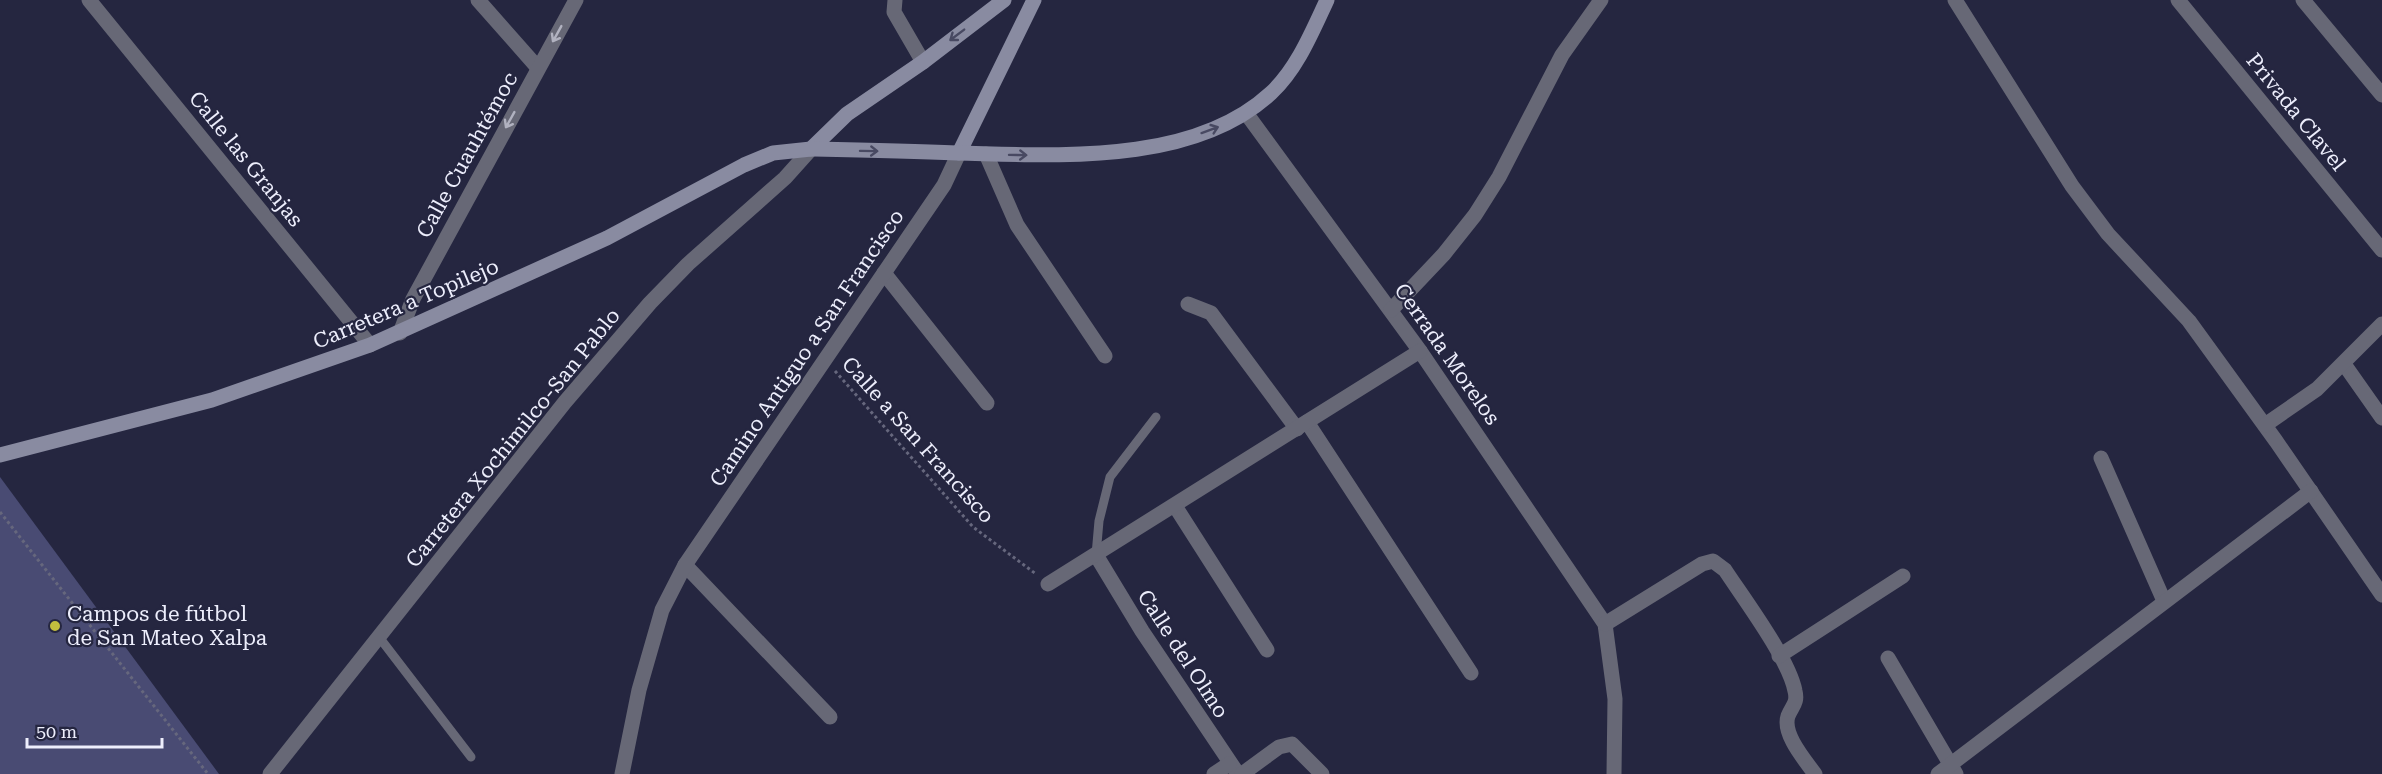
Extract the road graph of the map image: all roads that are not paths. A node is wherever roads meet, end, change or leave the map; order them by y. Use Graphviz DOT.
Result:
graph roads {
  1 [pos="89,0"];
  2 [pos="478,0"];
  3 [pos="576,0"];
  4 [pos="894,0"];
  5 [pos="1004,0"];
  6 [pos="1034,0"];
  7 [pos="1327,0"];
  8 [pos="1601,0"];
  9 [pos="1955,0"];
  10 [pos="2178,0"];
  11 [pos="2303,0"];
  12 [pos="922,62"];
  13 [pos="538,68"];
  14 [pos="2382,95"];
  15 [pos="1246,114"];
  16 [pos="811,149"];
  17 [pos="959,153"];
  18 [pos="986,154"];
  19 [pos="2382,250"];
  20 [pos="884,273"];
  21 [pos="1188,304"];
  22 [pos="1391,310"];
  23 [pos="2382,324"];
  24 [pos="400,333"];
  25 [pos="370,345"];
  26 [pos="1420,351"];
  27 [pos="1105,356"];
  28 [pos="2344,364"];
  29 [pos="987,403"];
  30 [pos="1156,417"];
  31 [pos="2382,418"];
  32 [pos="1302,425"];
  33 [pos="2265,425"];
  34 [pos="0,455"];
  35 [pos="2101,458"];
  36 [pos="2311,491"];
  37 [pos="1175,506"];
  38 [pos="1096,555"];
  39 [pos="686,565"];
  40 [pos="1903,576"];
  41 [pos="1048,584"];
  42 [pos="2382,595"];
  43 [pos="2164,601"];
  44 [pos="1605,624"];
  45 [pos="379,637"];
  46 [pos="1268,650"];
  47 [pos="1779,656"];
  48 [pos="1888,658"];
  49 [pos="1471,673"];
  50 [pos="830,717"];
  51 [pos="471,757"];
  52 [pos="1236,771"];
  53 [pos="1948,771"];
  54 [pos="270,774"];
  55 [pos="622,774"];
  56 [pos="1214,774"];
  57 [pos="1322,774"];
  58 [pos="1614,774"];
  59 [pos="1815,774"];
  1 -- 25 [label="street, Calle las Granjas"];
  2 -- 13 [label="street"];
  3 -- 13 [label="street, Calle Cuauhtémoc, one-way"];
  4 -- 12 [label="street"];
  5 -- 12 [label="main road, one-way"];
  6 -- 17 [label="main road"];
  7 -- 15 [label="main road, Carretera a Topilejo"];
  8 -- 22 [label="street"];
  9 -- 33 [label="street"];
  10 -- 19 [label="street, Privada Clavel"];
  11 -- 14 [label="street"];
  12 -- 16 [label="main road"];
  13 -- 24 [label="street, Calle Cuauhtémoc, one-way"];
  18 -- 15 [label="main road, Carretera a Topilejo, one-way"];
  15 -- 22 [label="street, Cerrada Morelos"];
  16 -- 17 [label="main road, Carretera a Topilejo, one-way"];
  16 -- 24 [label="main road, Carretera a Topilejo"];
  16 -- 45 [label="street, Carretera Xochimilco-San Pablo"];
  17 -- 18 [label="main road, Carretera a Topilejo"];
  17 -- 20 [label="street, Camino Antiguo a San Francisco"];
  18 -- 27 [label="street"];
  20 -- 29 [label="street"];
  20 -- 39 [label="street, Camino Antiguo a San Francisco"];
  21 -- 32 [label="street"];
  22 -- 26 [label="street, Cerrada Morelos"];
  23 -- 28 [label="street"];
  24 -- 25 [label="main road, Carretera a Topilejo"];
  25 -- 34 [label="main road, Carretera a Topilejo"];
  26 -- 32 [label="street"];
  26 -- 44 [label="street, Cerrada Morelos"];
  28 -- 31 [label="street"];
  28 -- 33 [label="street"];
  30 -- 38 [label="lane"];
  32 -- 37 [label="street"];
  32 -- 49 [label="street"];
  33 -- 36 [label="street"];
  35 -- 43 [label="street"];
  36 -- 42 [label="street"];
  36 -- 43 [label="street"];
  37 -- 38 [label="street"];
  37 -- 46 [label="street"];
  38 -- 41 [label="street"];
  38 -- 52 [label="street, Calle del Olmo"];
  39 -- 50 [label="street"];
  39 -- 55 [label="street, Camino Antiguo a San Francisco"];
  40 -- 47 [label="street"];
  43 -- 53 [label="street"];
  44 -- 47 [label="street"];
  44 -- 58 [label="street"];
  45 -- 51 [label="lane"];
  45 -- 54 [label="street, Carretera Xochimilco-San Pablo"];
  47 -- 59 [label="street"];
  48 -- 53 [label="street"];
  52 -- 56 [label="street"];
  52 -- 57 [label="street"];
}
